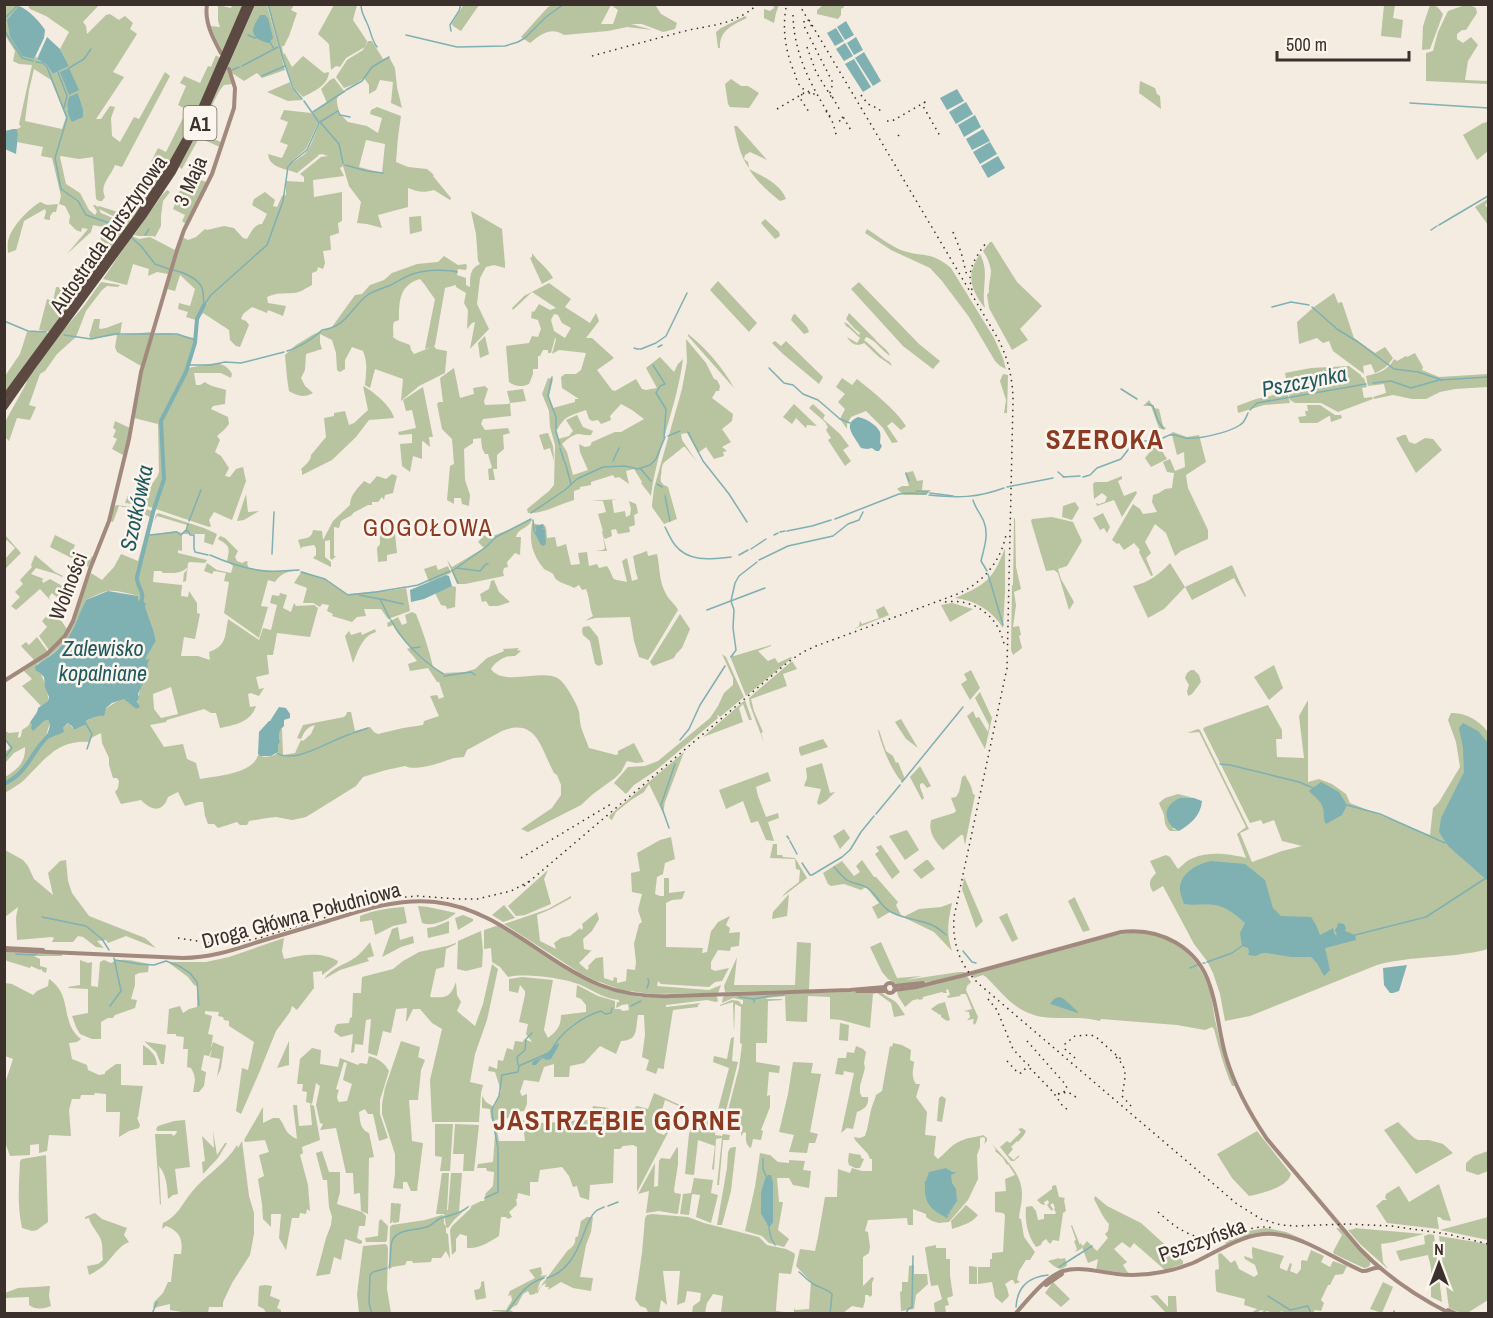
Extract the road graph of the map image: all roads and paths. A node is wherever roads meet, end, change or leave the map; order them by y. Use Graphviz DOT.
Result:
graph roads {
  1 [pos="207,4"];
  2 [pos="246,4"];
  3 [pos="252,4"];
  4 [pos="221,53"];
  5 [pos="229,69"];
  6 [pos="130,231"];
  7 [pos="125,238"];
  8 [pos="155,324"];
  9 [pos="4,398"];
  10 [pos="4,408"];
  11 [pos="4,681"];
  12 [pos="4,949"];
  13 [pos="894,988"];
  14 [pos="886,989"];
  15 [pos="1375,1264"];
  16 [pos="1017,1314"];
  17 [pos="1451,1314"];
  18 [pos="1457,1314"];
  1 -- 4 [label="main road"];
  2 -- 6 [label="highway, Autostrada Bursztynowa / A1"];
  3 -- 6 [label="highway, Autostrada Bursztynowa / A1"];
  5 -- 8 [label="main road, 3 Maja"];
  6 -- 7 [label="highway, Autostrada Bursztynowa / A1"];
  7 -- 9 [label="highway, Autostrada Bursztynowa / A1"];
  7 -- 10 [label="highway, Autostrada Bursztynowa / A1"];
  8 -- 11 [label="main road, Wolności"];
  12 -- 14 [label="main road, Droga Główna Południowa"];
  13 -- 14 [label="main road"];
  13 -- 14 [label="main road"];
  13 -- 15 [label="main road"];
  15 -- 16 [label="main road, Pszczyńska"];
  15 -- 17 [label="main road, Pszczyńska"];
  15 -- 18 [label="main road, Pszczyńska"];
}
